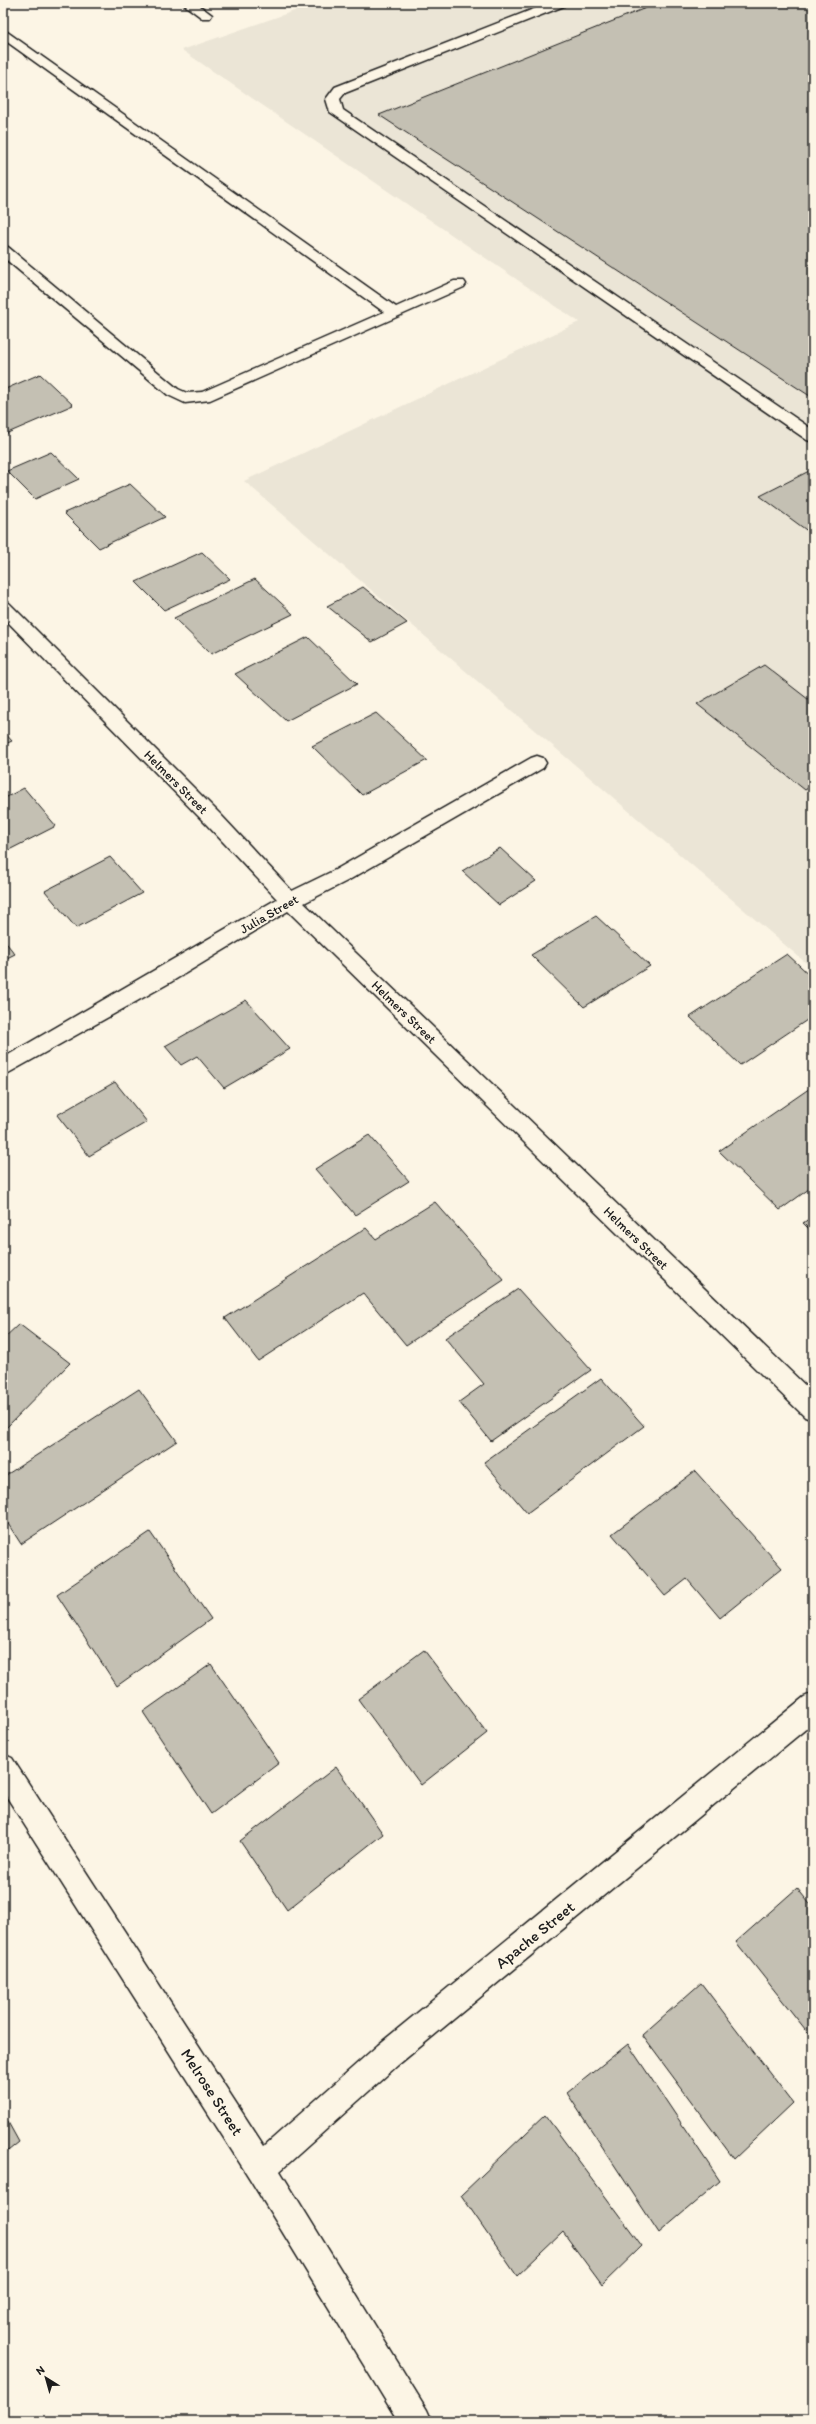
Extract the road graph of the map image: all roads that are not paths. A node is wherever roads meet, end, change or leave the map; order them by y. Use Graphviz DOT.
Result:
graph roads {
  1 [pos="188,3"];
  2 [pos="560,3"];
  3 [pos="206,15"];
  4 [pos="3,33"];
  5 [pos="3,250"];
  6 [pos="460,284"];
  7 [pos="395,313"];
  8 [pos="813,437"];
  9 [pos="3,607"];
  10 [pos="537,763"];
  11 [pos="290,901"];
  12 [pos="3,1068"];
  13 [pos="813,1409"];
  14 [pos="813,1706"];
  15 [pos="3,1767"];
  16 [pos="261,2168"];
  17 [pos="416,2421"];
  1 -- 3 [label="street"];
  2 -- 8 [label="street"];
  4 -- 7 [label="street"];
  5 -- 7 [label="street"];
  6 -- 7 [label="street"];
  9 -- 11 [label="street, Helmers Street"];
  10 -- 11 [label="street, Julia Street"];
  11 -- 12 [label="street, Julia Street"];
  11 -- 13 [label="street, Helmers Street"];
  14 -- 16 [label="street, Apache Street"];
  15 -- 16 [label="street, Melrose Street"];
  16 -- 17 [label="street, Melrose Street"];
}
